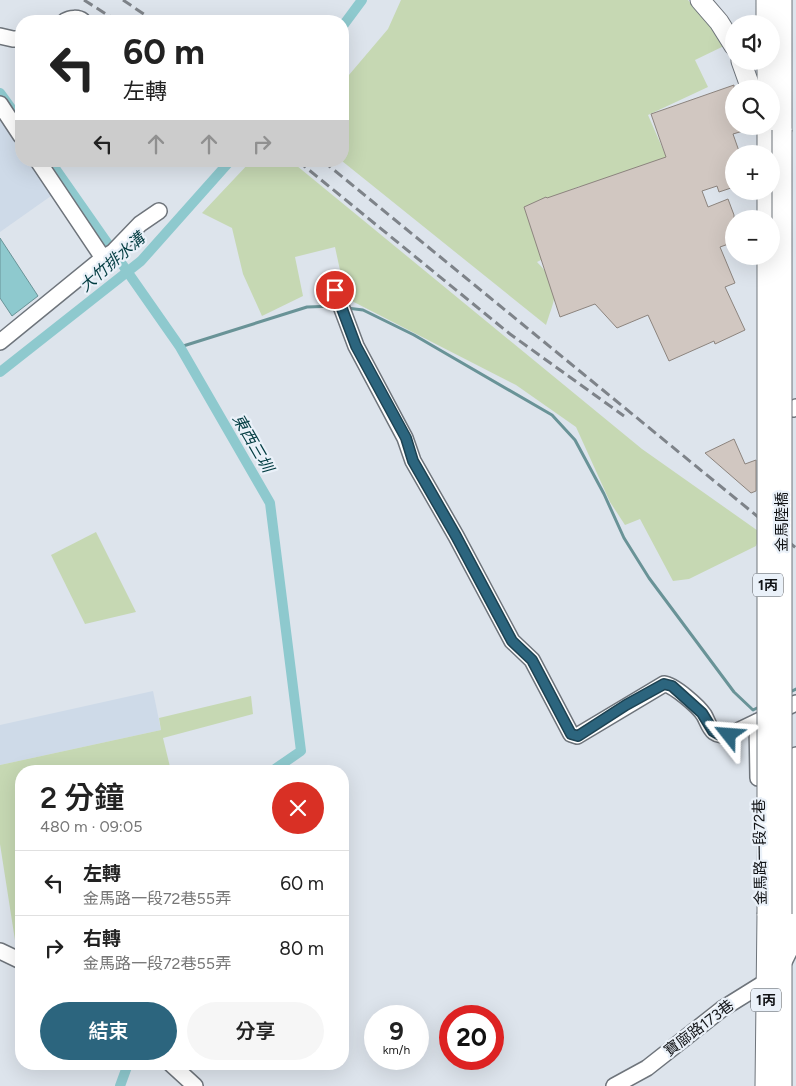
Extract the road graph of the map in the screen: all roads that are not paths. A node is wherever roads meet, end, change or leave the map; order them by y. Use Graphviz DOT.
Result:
graph roads {
  1 [pos="700,0"];
  2 [pos="766,0"];
  3 [pos="782,0"];
  4 [pos="788,0"];
  5 [pos="771,15"];
  6 [pos="777,15"];
  7 [pos="779,15"];
  8 [pos="725,32"];
  9 [pos="0,36"];
  10 [pos="15,40"];
  11 [pos="0,104"];
  12 [pos="4,120"];
  13 [pos="15,130"];
  14 [pos="771,135"];
  15 [pos="42,167"];
  16 [pos="159,211"];
  17 [pos="103,258"];
  18 [pos="767,265"];
  19 [pos="335,290"];
  20 [pos="0,342"];
  21 [pos="796,703"];
  22 [pos="757,722"];
  23 [pos="796,755"];
  24 [pos="775,914"];
  25 [pos="796,938"];
  26 [pos="0,950"];
  27 [pos="15,958"];
  28 [pos="782,966"];
  29 [pos="767,981"];
  30 [pos="178,1070"];
  31 [pos="195,1086"];
  32 [pos="614,1086"];
  33 [pos="765,1086"];
  34 [pos="782,1086"];
  1 -- 8 [label="main road"];
  2 -- 5 [label="main road, 1丙"];
  3 -- 6 [label="main road, 1丙"];
  4 -- 7 [label="main road"];
  9 -- 10 [label="street"];
  11 -- 12 [label="street"];
  12 -- 13 [label="street"];
  14 -- 24 [label="main road, 金馬陸橋 / 1丙, bridge"];
  15 -- 17 [label="street"];
  16 -- 17 [label="street"];
  17 -- 20 [label="street"];
  18 -- 24 [label="main road, 金馬陸橋 / 1丙, bridge"];
  19 -- 22 [label="street"];
  21 -- 22 [label="street"];
  22 -- 29 [label="street, 金馬路一段72巷"];
  23 -- 28 [label="street"];
  24 -- 28 [label="main road, 1丙"];
  24 -- 29 [label="main road, 1丙"];
  25 -- 28 [label="street"];
  26 -- 27 [label="street"];
  28 -- 29 [label="street, 寶廍路173巷"];
  28 -- 34 [label="main road, 1丙"];
  29 -- 32 [label="street, 寶廍路173巷"];
  29 -- 33 [label="main road, 1丙"];
  30 -- 31 [label="street"];
}
